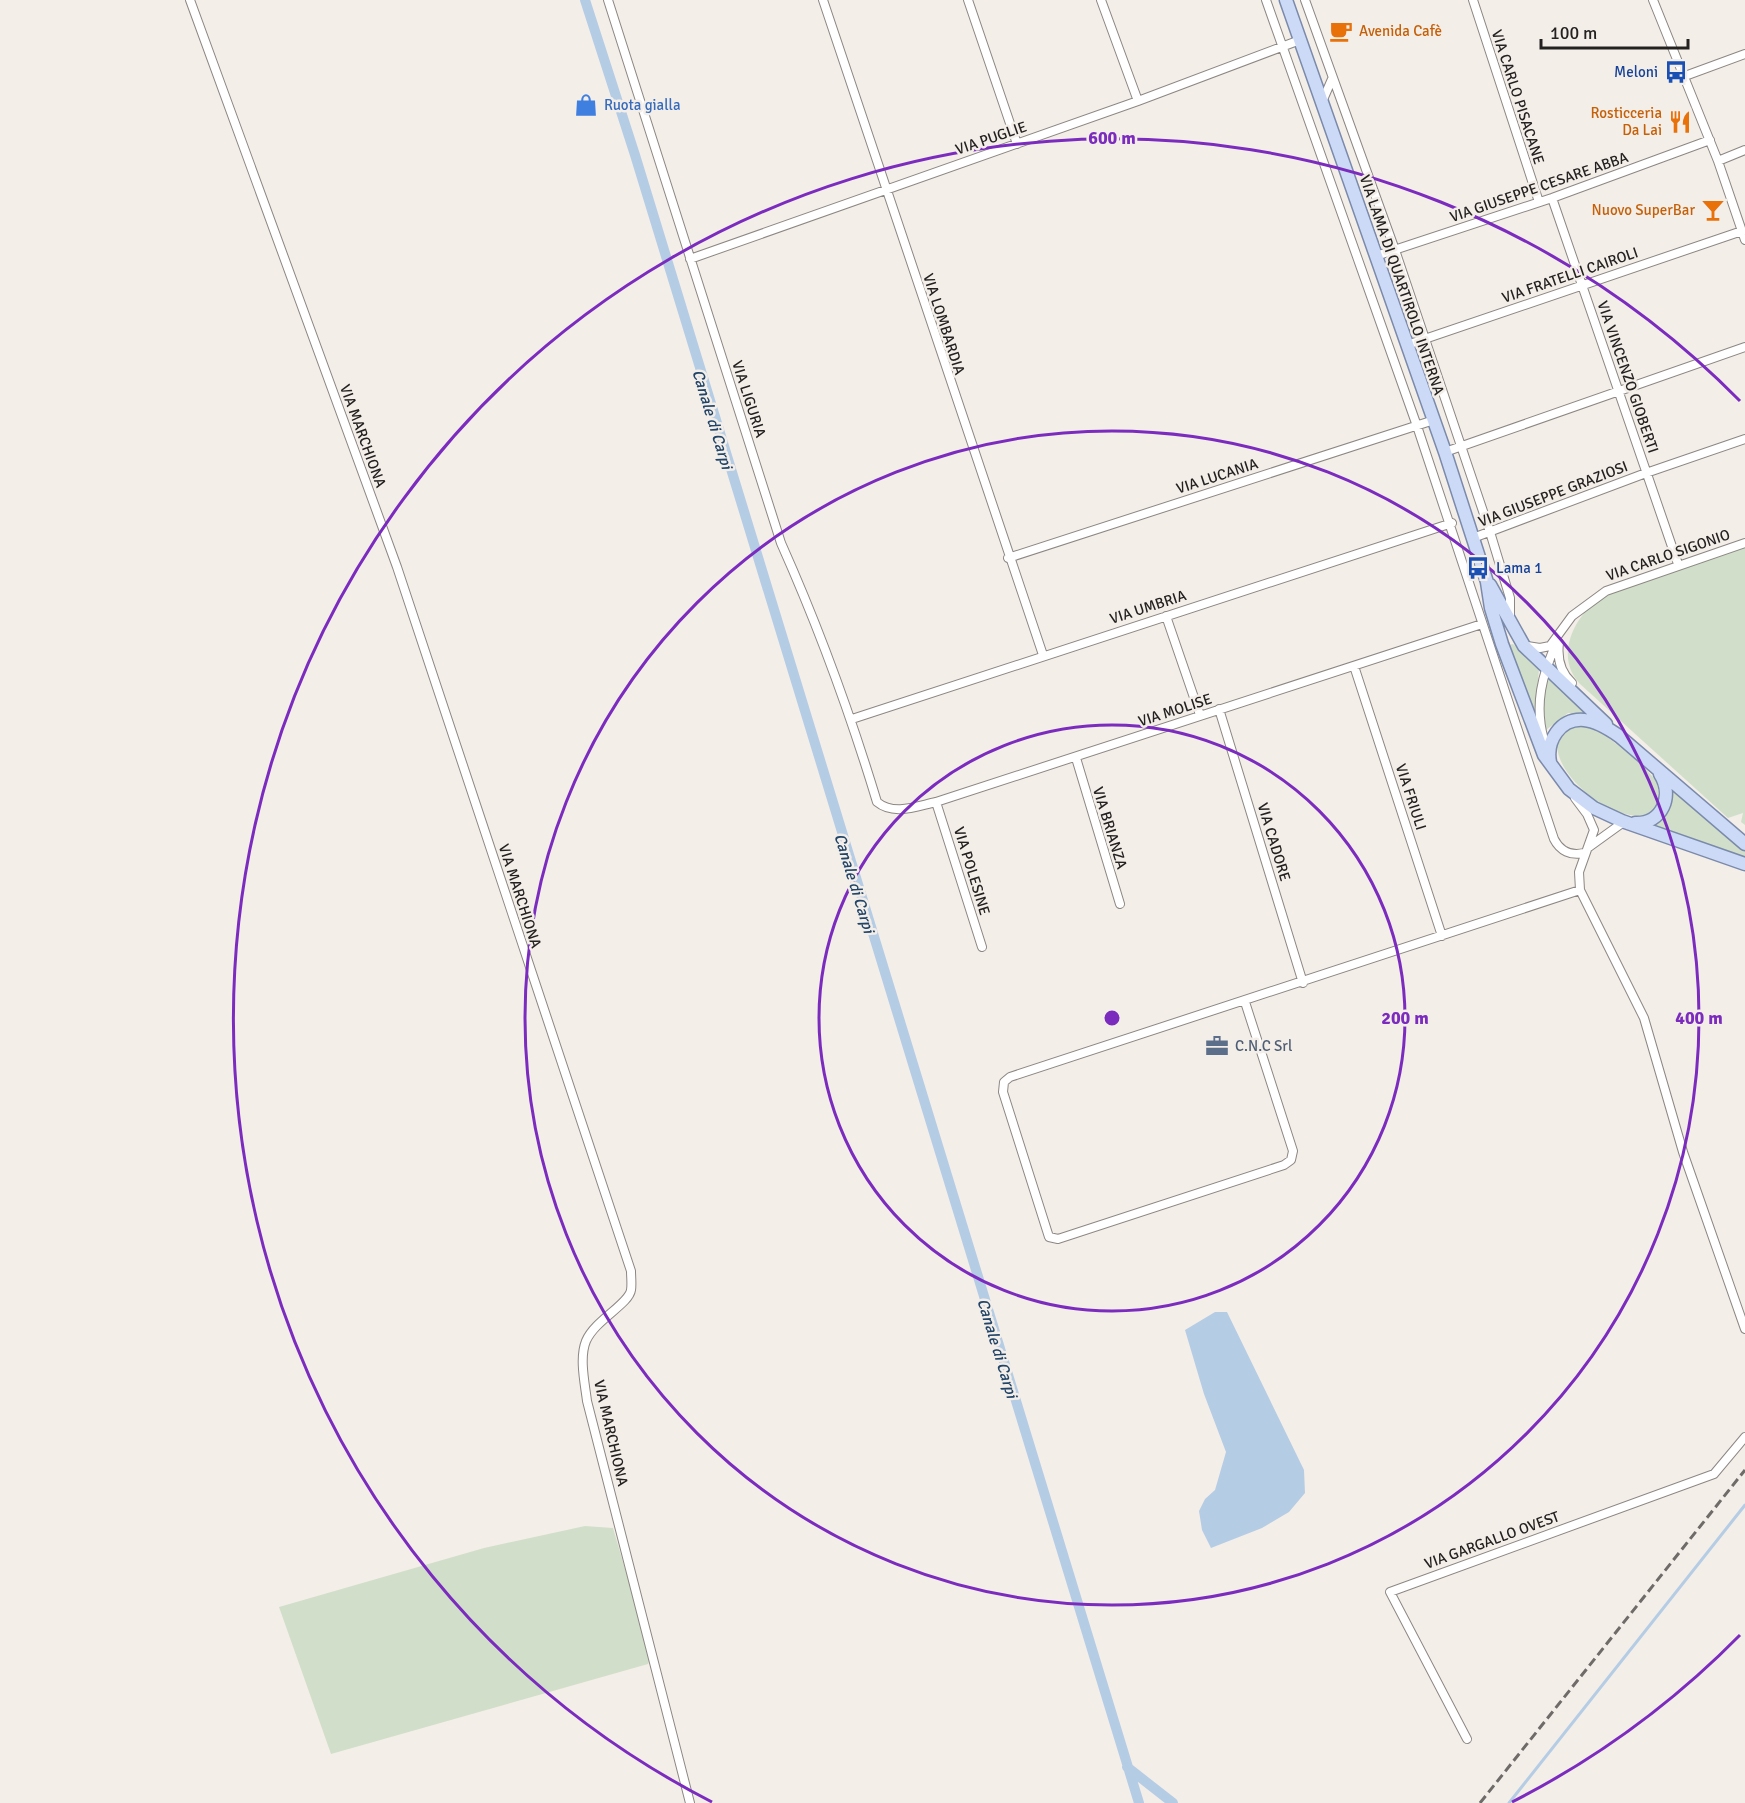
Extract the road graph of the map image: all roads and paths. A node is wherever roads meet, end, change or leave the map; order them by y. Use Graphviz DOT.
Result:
graph roads {
  1 [pos="190,0"];
  2 [pos="608,0"];
  3 [pos="823,0"];
  4 [pos="968,0"];
  5 [pos="1101,0"];
  6 [pos="1266,0"];
  7 [pos="1286,0"];
  8 [pos="1305,0"];
  9 [pos="1473,0"];
  10 [pos="1653,0"];
  11 [pos="1300,39"];
  12 [pos="1282,46"];
  13 [pos="1745,54"];
  14 [pos="1685,76"];
  15 [pos="1332,79"];
  16 [pos="1138,101"];
  17 [pos="1322,102"];
  18 [pos="1710,140"];
  19 [pos="1017,144"];
  20 [pos="1745,150"];
  21 [pos="1718,161"];
  22 [pos="886,190"];
  23 [pos="1552,198"];
  24 [pos="1539,202"];
  25 [pos="1744,236"];
  26 [pos="1395,250"];
  27 [pos="1376,256"];
  28 [pos="690,259"];
  29 [pos="1583,284"];
  30 [pos="1424,340"];
  31 [pos="1407,345"];
  32 [pos="1745,347"];
  33 [pos="1618,391"];
  34 [pos="1434,420"];
  35 [pos="1417,426"];
  36 [pos="1745,440"];
  37 [pos="1462,447"];
  38 [pos="1445,452"];
  39 [pos="1646,473"];
  40 [pos="1451,524"];
  41 [pos="1490,532"];
  42 [pos="1473,538"];
  43 [pos="1745,543"];
  44 [pos="1008,558"];
  45 [pos="1678,564"];
  46 [pos="1487,582"];
  47 [pos="1166,616"];
  48 [pos="1482,624"];
  49 [pos="1510,625"];
  50 [pos="1563,630"];
  51 [pos="1524,646"];
  52 [pos="1043,655"];
  53 [pos="1354,666"];
  54 [pos="1545,668"];
  55 [pos="1220,710"];
  56 [pos="1200,715"];
  57 [pos="852,719"];
  58 [pos="1615,732"];
  59 [pos="1076,758"];
  60 [pos="1551,766"];
  61 [pos="1654,768"];
  62 [pos="1569,789"];
  63 [pos="878,802"];
  64 [pos="936,802"];
  65 [pos="1626,822"];
  66 [pos="1745,844"];
  67 [pos="1586,850"];
  68 [pos="1745,864"];
  69 [pos="1580,890"];
  70 [pos="1119,904"];
  71 [pos="1442,936"];
  72 [pos="981,947"];
  73 [pos="1303,983"];
  74 [pos="1245,1002"];
  75 [pos="1745,1329"];
  76 [pos="1745,1437"];
  77 [pos="1467,1739"];
  78 [pos="690,1803"];
  1 -- 78 [label="street, VIA MARCHIONA"];
  2 -- 28 [label="street, VIA LIGURIA"];
  3 -- 22 [label="street, VIA LOMBARDIA"];
  4 -- 19 [label="street"];
  5 -- 16 [label="street"];
  6 -- 12 [label="street"];
  7 -- 11 [label="main road, VIA LAMA DI QUARTIROLO INTERNA"];
  8 -- 15 [label="street"];
  9 -- 24 [label="street, VIA CARLO PISACANE"];
  10 -- 14 [label="street"];
  11 -- 12 [label="street, VIA PUGLIE"];
  11 -- 17 [label="main road, VIA LAMA DI QUARTIROLO INTERNA"];
  12 -- 16 [label="street, VIA PUGLIE"];
  12 -- 35 [label="street"];
  13 -- 14 [label="street"];
  14 -- 18 [label="street"];
  15 -- 17 [label="street"];
  15 -- 26 [label="street"];
  16 -- 19 [label="street, VIA PUGLIE"];
  17 -- 27 [label="main road, VIA LAMA DI QUARTIROLO INTERNA"];
  18 -- 21 [label="street"];
  18 -- 23 [label="street, VIA GIUSEPPE CESARE ABBA"];
  19 -- 22 [label="street, VIA PUGLIE"];
  20 -- 21 [label="street"];
  21 -- 25 [label="street"];
  22 -- 28 [label="street, VIA PUGLIE"];
  22 -- 44 [label="street, VIA LOMBARDIA"];
  23 -- 24 [label="street, VIA GIUSEPPE CESARE ABBA"];
  23 -- 29 [label="street, VIA VINCENZO GIOBERTI"];
  24 -- 26 [label="street, VIA GIUSEPPE CESARE ABBA"];
  25 -- 29 [label="street, VIA FRATELLI CAIROLI"];
  26 -- 27 [label="street, VIA GIUSEPPE CESARE ABBA"];
  26 -- 30 [label="street"];
  27 -- 31 [label="main road, VIA LAMA DI QUARTIROLO INTERNA"];
  28 -- 57 [label="street, VIA LIGURIA"];
  29 -- 30 [label="street, VIA FRATELLI CAIROLI"];
  29 -- 33 [label="street, VIA VINCENZO GIOBERTI"];
  30 -- 31 [label="street, VIA FRATELLI CAIROLI"];
  30 -- 37 [label="street"];
  31 -- 34 [label="main road, VIA LAMA DI QUARTIROLO INTERNA"];
  32 -- 33 [label="street"];
  33 -- 37 [label="street"];
  33 -- 39 [label="street, VIA VINCENZO GIOBERTI"];
  34 -- 35 [label="street, VIA LUCANIA"];
  34 -- 38 [label="main road, VIA LAMA DI QUARTIROLO INTERNA"];
  35 -- 40 [label="street"];
  35 -- 44 [label="street, VIA LUCANIA"];
  36 -- 39 [label="street, VIA GIUSEPPE GRAZIOSI"];
  37 -- 38 [label="street"];
  37 -- 41 [label="street"];
  38 -- 42 [label="main road, VIA LAMA DI QUARTIROLO INTERNA"];
  39 -- 41 [label="street, VIA GIUSEPPE GRAZIOSI"];
  39 -- 45 [label="street, VIA VINCENZO GIOBERTI"];
  40 -- 47 [label="street, VIA UMBRIA"];
  40 -- 48 [label="street"];
  41 -- 42 [label="street, VIA GIUSEPPE GRAZIOSI"];
  41 -- 49 [label="street"];
  42 -- 46 [label="main road, VIA LAMA DI QUARTIROLO INTERNA"];
  43 -- 45 [label="street, VIA CARLO SIGONIO"];
  44 -- 52 [label="street, VIA LOMBARDIA"];
  45 -- 50 [label="street, VIA CARLO SIGONIO"];
  46 -- 49 [label="main road, VIA LAMA DI QUARTIROLO INTERNA"];
  46 -- 60 [label="main road, VIA LAMA DI QUARTIROLO INTERNA"];
  47 -- 52 [label="street, VIA UMBRIA"];
  47 -- 56 [label="street"];
  48 -- 53 [label="street, VIA MOLISE"];
  48 -- 67 [label="street"];
  49 -- 51 [label="main road, VIA LAMA DI QUARTIROLO INTERNA"];
  50 -- 51 [label="street"];
  50 -- 54 [label="street"];
  50 -- 58 [label="street"];
  51 -- 54 [label="main road, VIA LAMA DI QUARTIROLO INTERNA"];
  52 -- 57 [label="street, VIA UMBRIA"];
  53 -- 55 [label="street, VIA MOLISE"];
  53 -- 71 [label="street, VIA FRIULI"];
  54 -- 58 [label="main road, VIA LAMA DI QUARTIROLO INTERNA"];
  54 -- 60 [label="street"];
  55 -- 56 [label="street, VIA MOLISE"];
  55 -- 73 [label="street, VIA CADORE"];
  56 -- 59 [label="street, VIA MOLISE"];
  57 -- 63 [label="street, VIA LIGURIA"];
  58 -- 60 [label="main road"];
  58 -- 61 [label="main road"];
  59 -- 64 [label="street, VIA MOLISE"];
  59 -- 70 [label="street, VIA BRIANZA"];
  60 -- 62 [label="main road"];
  61 -- 65 [label="main road"];
  61 -- 66 [label="main road"];
  62 -- 65 [label="main road"];
  62 -- 67 [label="street"];
  63 -- 64 [label="street, VIA MOLISE"];
  64 -- 72 [label="street, VIA POLESINE"];
  65 -- 67 [label="street"];
  65 -- 68 [label="main road"];
  67 -- 69 [label="street"];
  69 -- 71 [label="street"];
  69 -- 75 [label="street"];
  71 -- 73 [label="street"];
  73 -- 74 [label="street"];
  74 -- 74 [label="street"];
  76 -- 77 [label="street, VIA GARGALLO OVEST"];
}
